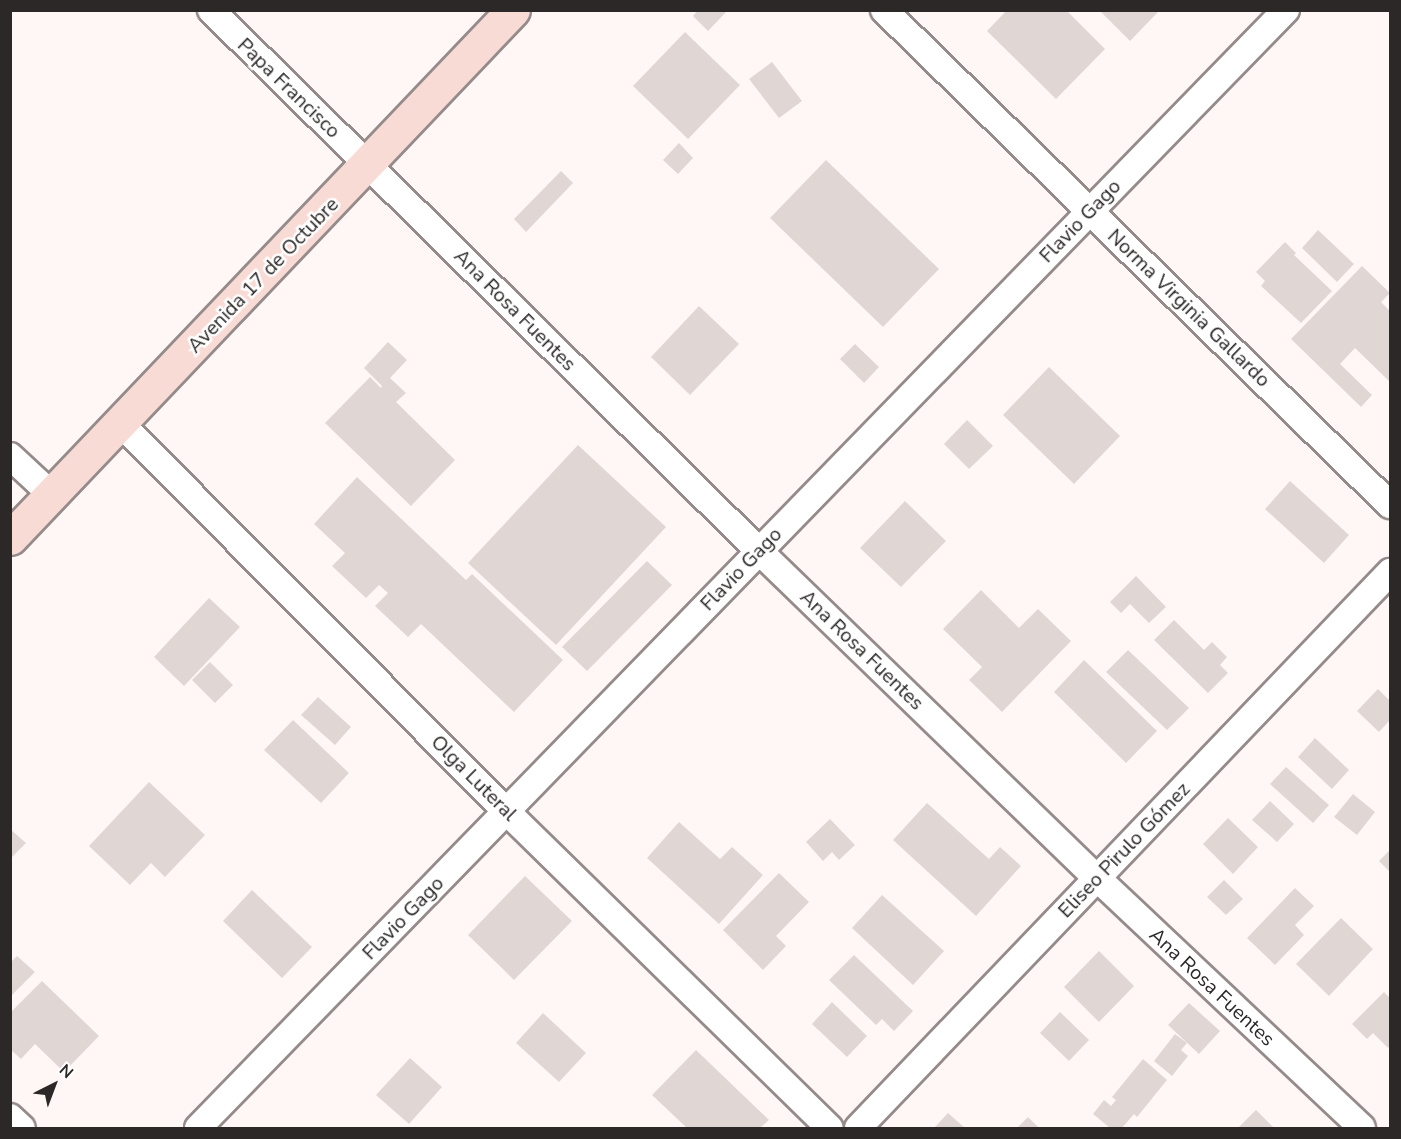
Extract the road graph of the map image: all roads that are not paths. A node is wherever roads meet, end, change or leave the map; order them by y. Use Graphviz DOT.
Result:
graph roads {
  1 [pos="211,10"];
  2 [pos="513,10"];
  3 [pos="884,10"];
  4 [pos="1286,10"];
  5 [pos="368,165"];
  6 [pos="1089,211"];
  7 [pos="121,424"];
  8 [pos="10,456"];
  9 [pos="52,495"];
  10 [pos="1390,505"];
  11 [pos="10,538"];
  12 [pos="759,551"];
  13 [pos="1390,572"];
  14 [pos="506,811"];
  15 [pos="1097,878"];
  16 [pos="10,1117"];
  17 [pos="22,1128"];
  18 [pos="198,1128"];
  19 [pos="830,1128"];
  20 [pos="858,1128"];
  21 [pos="1362,1128"];
  1 -- 5 [label="street, Papa Francisco"];
  2 -- 5 [label="main road, Avenida 17 de Octubre"];
  3 -- 6 [label="street, Norma Virginia Gallardo"];
  4 -- 6 [label="street, Flavio Gago"];
  5 -- 7 [label="main road, Avenida 17 de Octubre"];
  5 -- 12 [label="street, Ana Rosa Fuentes"];
  6 -- 10 [label="street, Norma Virginia Gallardo"];
  6 -- 12 [label="street, Flavio Gago"];
  7 -- 9 [label="main road, Avenida 17 de Octubre"];
  7 -- 14 [label="street, Olga Luteral"];
  8 -- 9 [label="street"];
  9 -- 11 [label="main road, Avenida 17 de Octubre"];
  12 -- 14 [label="street, Flavio Gago"];
  12 -- 15 [label="street, Ana Rosa Fuentes"];
  13 -- 15 [label="street, Eliseo Pirulo Gómez"];
  14 -- 18 [label="street, Flavio Gago"];
  14 -- 19 [label="street, Olga Luteral"];
  15 -- 20 [label="street, Eliseo Pirulo Gómez"];
  15 -- 21 [label="street, Ana Rosa Fuentes"];
  16 -- 17 [label="street"];
}
